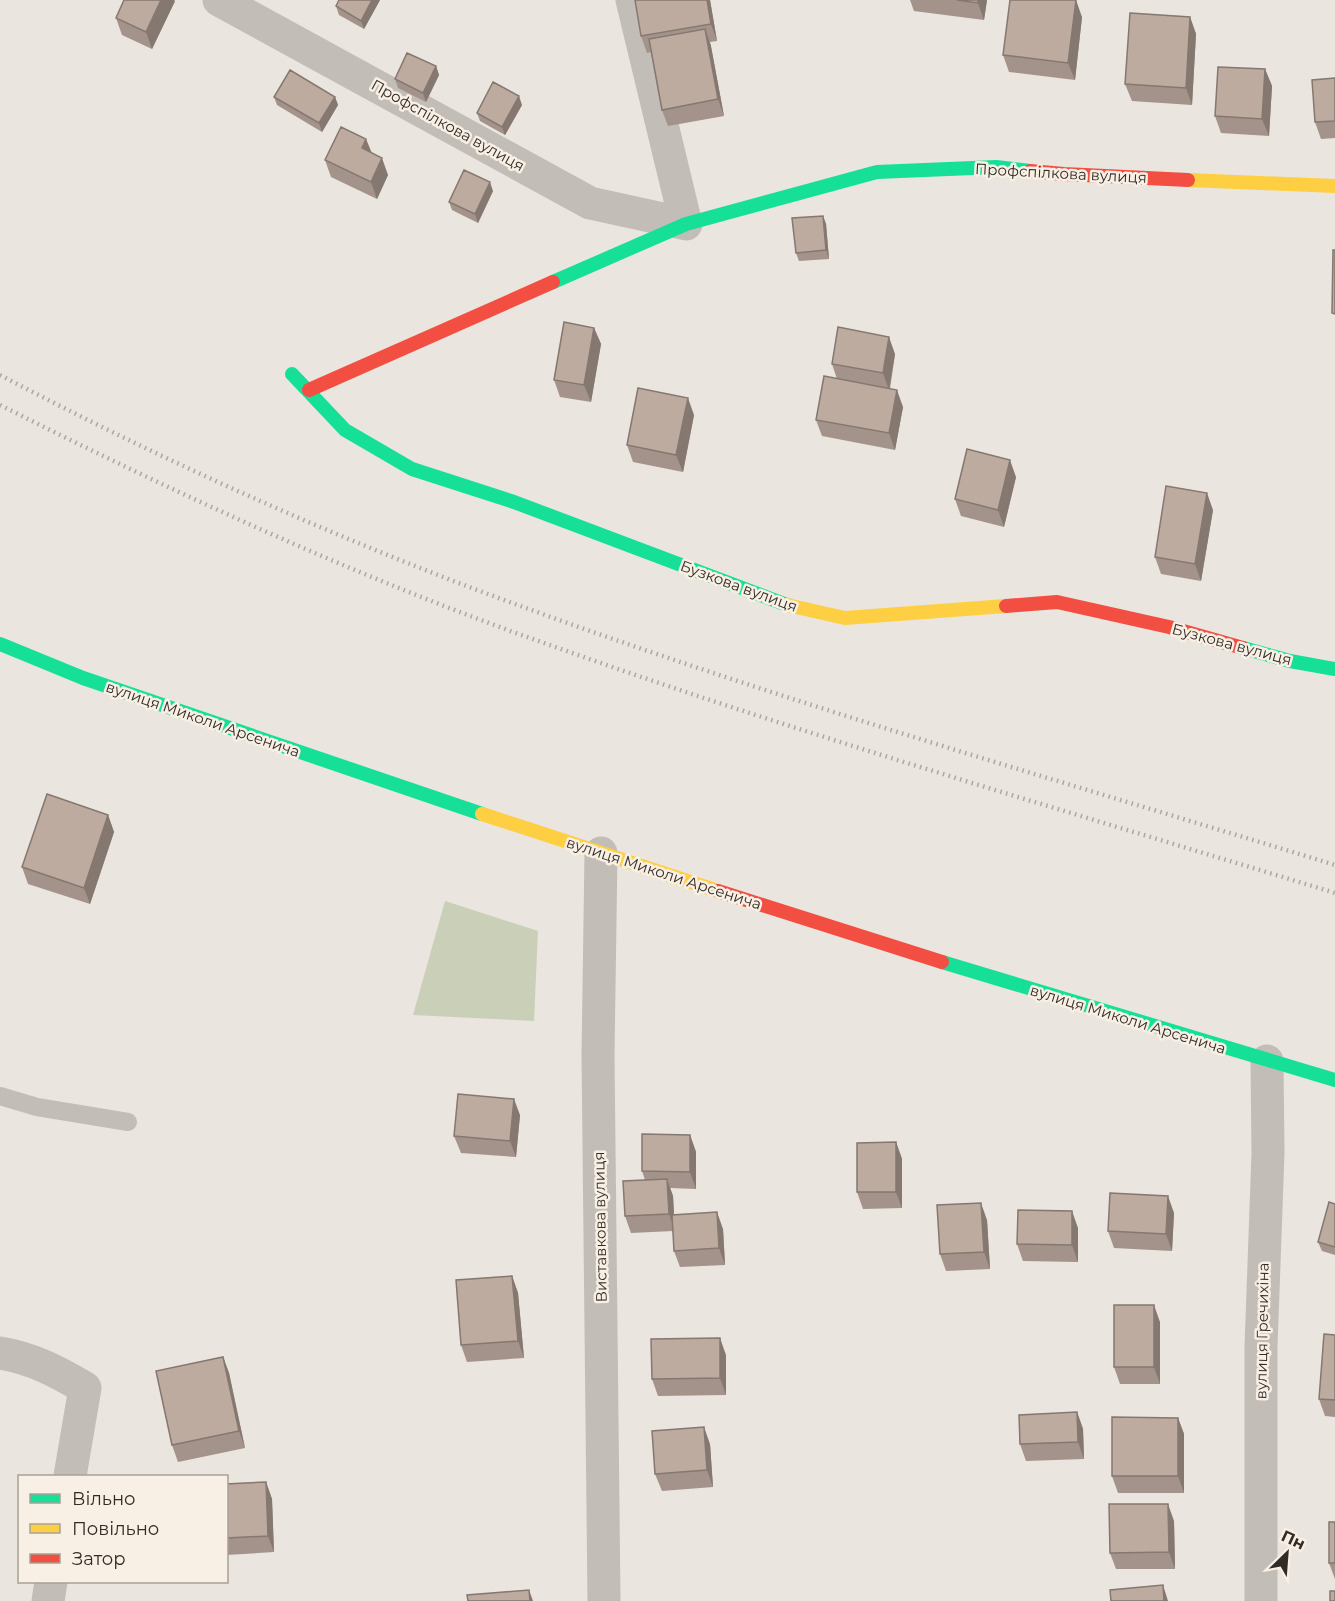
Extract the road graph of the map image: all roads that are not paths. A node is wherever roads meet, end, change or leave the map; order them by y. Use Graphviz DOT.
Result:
graph roads {
  1 [pos="219,0"];
  2 [pos="632,0"];
  3 [pos="1335,186"];
  4 [pos="686,224"];
  5 [pos="292,374"];
  6 [pos="309,390"];
  7 [pos="0,644"];
  8 [pos="1335,669"];
  9 [pos="601,853"];
  10 [pos="1267,1061"];
  11 [pos="1335,1080"];
  12 [pos="0,1095"];
  13 [pos="128,1122"];
  14 [pos="0,1353"];
  15 [pos="70,1475"];
  16 [pos="51,1583"];
  17 [pos="48,1601"];
  18 [pos="603,1601"];
  19 [pos="1261,1601"];
  1 -- 4 [label="street, Профспілкова вулиця"];
  2 -- 4 [label="street"];
  3 -- 4 [label="street, Профспілкова вулиця"];
  4 -- 6 [label="street, Профспілкова вулиця"];
  5 -- 6 [label="street, Бузкова вулиця"];
  6 -- 8 [label="street, Бузкова вулиця"];
  7 -- 9 [label="street, вулиця Миколи Арсенича"];
  9 -- 10 [label="street, вулиця Миколи Арсенича"];
  9 -- 18 [label="street, Виставкова вулиця"];
  10 -- 11 [label="street, вулиця Миколи Арсенича"];
  10 -- 19 [label="street, вулиця Гречихіна"];
  12 -- 13 [label="lane"];
  14 -- 15 [label="street"];
  16 -- 17 [label="street"];
}
